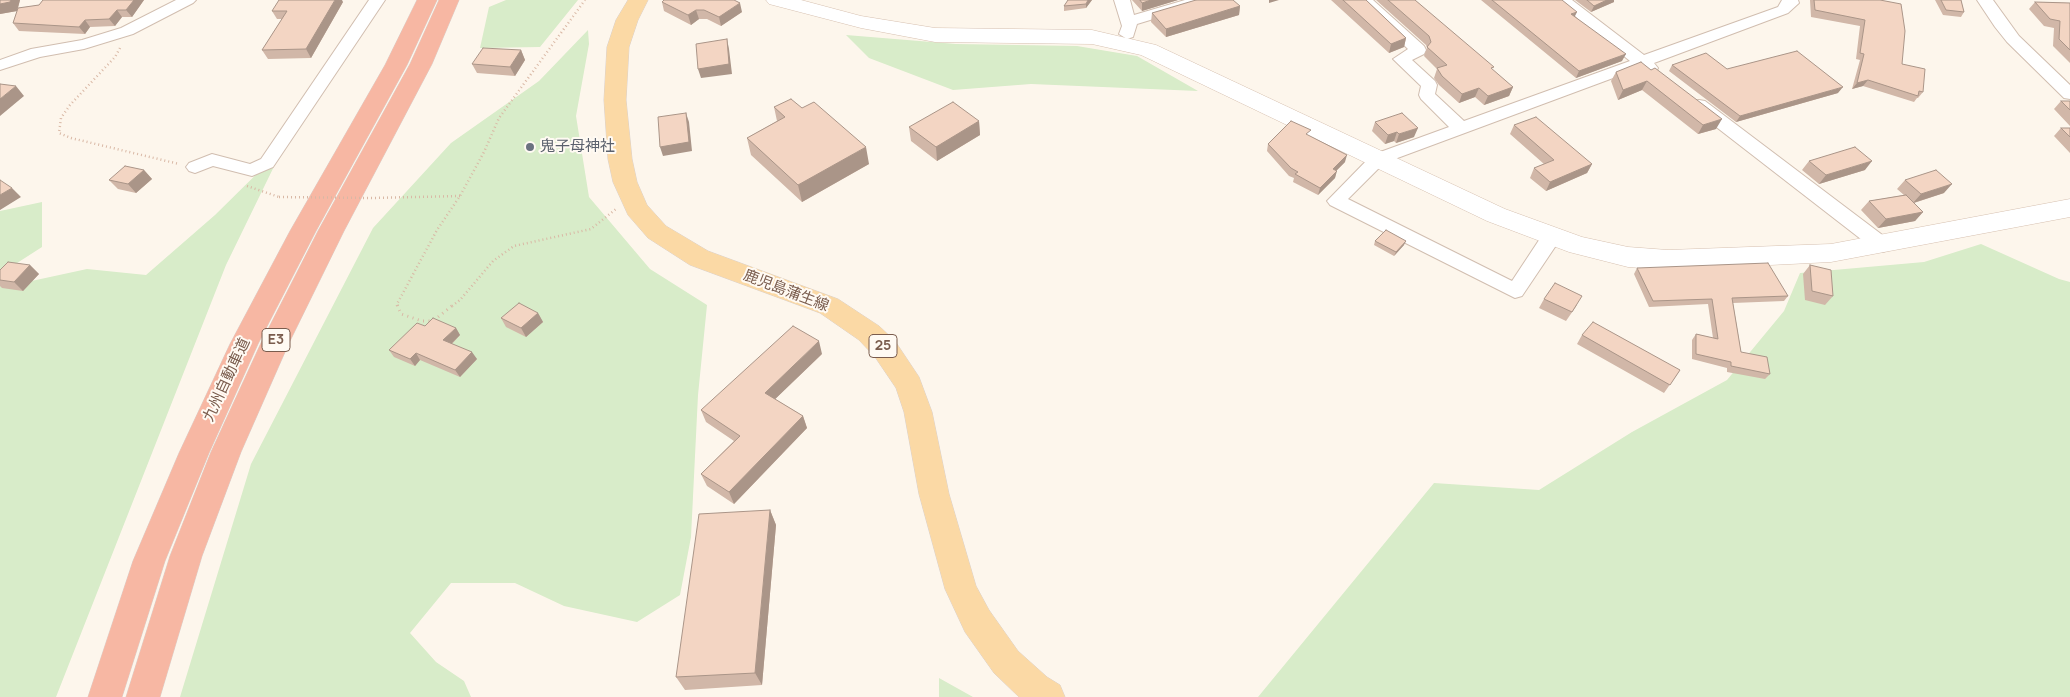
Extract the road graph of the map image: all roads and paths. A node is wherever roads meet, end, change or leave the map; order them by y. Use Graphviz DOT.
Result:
graph roads {
  1 [pos="186,0"];
  2 [pos="377,0"];
  3 [pos="427,0"];
  4 [pos="449,0"];
  5 [pos="585,0"];
  6 [pos="638,0"];
  7 [pos="776,0"];
  8 [pos="1122,0"];
  9 [pos="1201,0"];
  10 [pos="1364,0"];
  11 [pos="1562,0"];
  12 [pos="1790,0"];
  13 [pos="1985,0"];
  14 [pos="811,4"];
  15 [pos="127,31"];
  16 [pos="1126,33"];
  17 [pos="1641,62"];
  18 [pos="0,65"];
  19 [pos="1664,79"];
  20 [pos="2070,94"];
  21 [pos="1688,97"];
  22 [pos="1462,128"];
  23 [pos="1378,159"];
  24 [pos="195,167"];
  25 [pos="242,184"];
  26 [pos="460,196"];
  27 [pos="630,197"];
  28 [pos="2070,208"];
  29 [pos="1552,236"];
  30 [pos="1882,244"];
  31 [pos="105,697"];
  32 [pos="143,697"];
  33 [pos="1048,697"];
  1 -- 15 [label="street"];
  2 -- 24 [label="street"];
  3 -- 31 [label="highway, 九州自動車道 / E3"];
  4 -- 32 [label="highway, 九州自動車道 / E3"];
  5 -- 26 [label="path"];
  6 -- 27 [label="main road, 鹿児島蒲生線 / 25"];
  7 -- 14 [label="street"];
  8 -- 16 [label="street"];
  9 -- 16 [label="street"];
  10 -- 22 [label="street"];
  11 -- 17 [label="street"];
  12 -- 17 [label="street"];
  13 -- 20 [label="street"];
  14 -- 16 [label="street"];
  15 -- 18 [label="street"];
  15 -- 24 [label="path"];
  16 -- 23 [label="street"];
  17 -- 19 [label="street"];
  17 -- 22 [label="street"];
  21 -- 30 [label="street"];
  22 -- 23 [label="street"];
  23 -- 29 [label="street"];
  23 -- 29 [label="street"];
  25 -- 26 [label="path, bridge"];
  26 -- 27 [label="path"];
  27 -- 33 [label="main road, 鹿児島蒲生線 / 25"];
  28 -- 30 [label="street"];
  29 -- 30 [label="street"];
}
